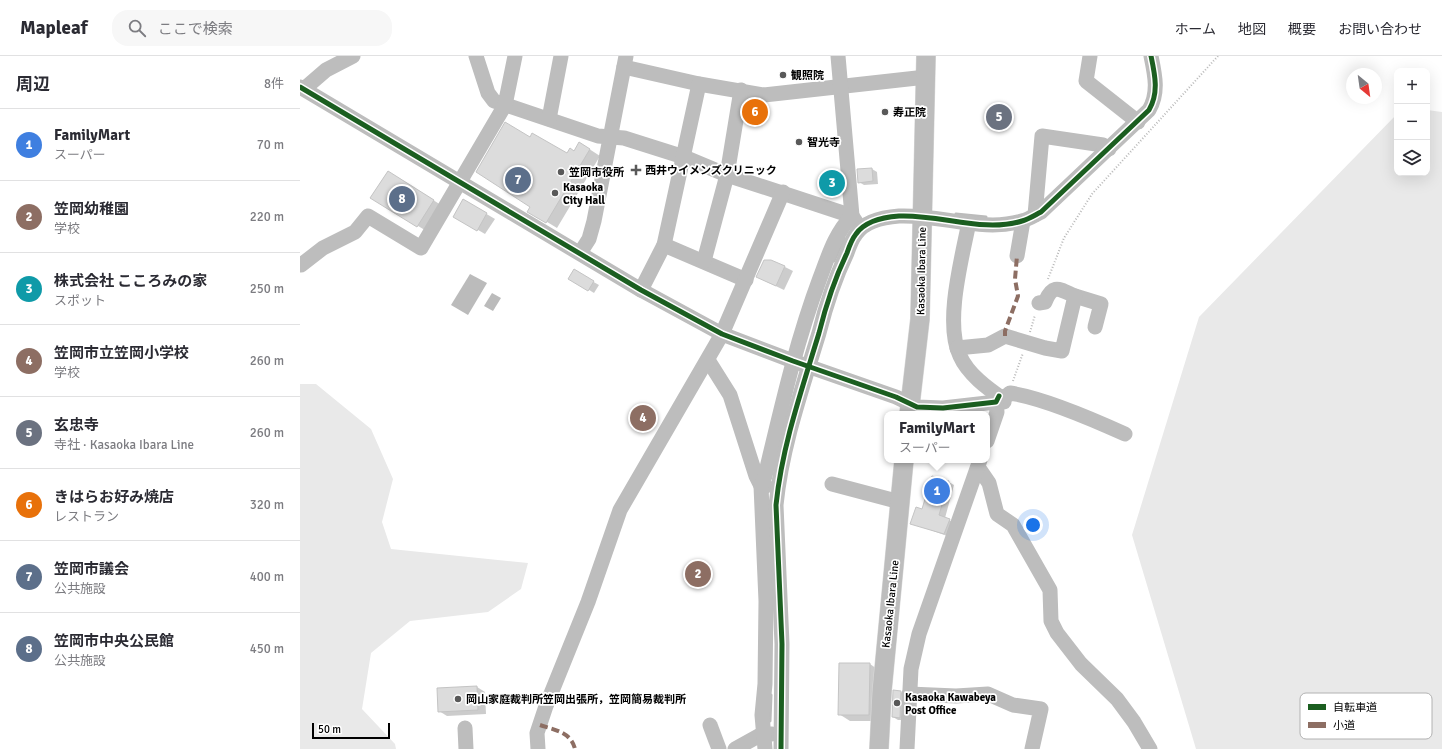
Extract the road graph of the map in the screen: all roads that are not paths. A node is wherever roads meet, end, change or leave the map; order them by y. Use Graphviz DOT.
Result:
graph roads {
  1 [pos="353,56"];
  2 [pos="476,56"];
  3 [pos="515,56"];
  4 [pos="561,56"];
  5 [pos="838,56"];
  6 [pos="926,56"];
  7 [pos="1090,56"];
  8 [pos="1151,56"];
  9 [pos="625,62"];
  10 [pos="926,78"];
  11 [pos="699,84"];
  12 [pos="841,86"];
  13 [pos="302,88"];
  14 [pos="741,90"];
  15 [pos="505,105"];
  16 [pos="549,119"];
  17 [pos="1135,120"];
  18 [pos="611,137"];
  19 [pos="1107,148"];
  20 [pos="684,157"];
  21 [pos="727,175"];
  22 [pos="460,181"];
  23 [pos="782,192"];
  24 [pos="1032,212"];
  25 [pos="922,216"];
  26 [pos="968,222"];
  27 [pos="857,223"];
  28 [pos="664,245"];
  29 [pos="580,253"];
  30 [pos="1017,256"];
  31 [pos="704,261"];
  32 [pos="301,265"];
  33 [pos="746,280"];
  34 [pos="641,290"];
  35 [pos="1075,296"];
  36 [pos="1039,303"];
  37 [pos="1095,327"];
  38 [pos="722,334"];
  39 [pos="957,348"];
  40 [pos="708,360"];
  41 [pos="801,364"];
  42 [pos="1001,400"];
  43 [pos="909,409"];
  44 [pos="990,432"];
  45 [pos="1125,434"];
  46 [pos="904,463"];
  47 [pos="979,464"];
  48 [pos="832,484"];
  49 [pos="770,487"];
  50 [pos="900,502"];
  51 [pos="909,694"];
  52 [pos="710,725"];
  53 [pos="465,728"];
  54 [pos="771,734"];
  55 [pos="466,749"];
  56 [pos="538,749"];
  57 [pos="720,749"];
  58 [pos="735,749"];
  59 [pos="765,749"];
  60 [pos="781,749"];
  61 [pos="879,749"];
  62 [pos="907,749"];
  63 [pos="1032,749"];
  64 [pos="1150,749"];
  1 -- 13 [label="street"];
  2 -- 15 [label="street"];
  3 -- 15 [label="street"];
  4 -- 16 [label="street"];
  5 -- 12 [label="street"];
  6 -- 10 [label="main road, Kasaoka Ibara Line"];
  7 -- 17 [label="street"];
  8 -- 17 [label="street"];
  9 -- 11 [label="street"];
  9 -- 18 [label="street"];
  10 -- 12 [label="street"];
  10 -- 25 [label="main road, Kasaoka Ibara Line"];
  11 -- 14 [label="street"];
  11 -- 20 [label="street"];
  12 -- 14 [label="street"];
  12 -- 27 [label="street"];
  13 -- 22 [label="street"];
  14 -- 21 [label="street"];
  15 -- 16 [label="street"];
  15 -- 22 [label="street"];
  16 -- 18 [label="street"];
  17 -- 19 [label="street"];
  18 -- 20 [label="street"];
  18 -- 29 [label="street"];
  19 -- 24 [label="street"];
  19 -- 24 [label="street"];
  20 -- 21 [label="street"];
  20 -- 28 [label="street"];
  21 -- 23 [label="street"];
  21 -- 31 [label="street"];
  22 -- 29 [label="street"];
  22 -- 32 [label="street"];
  23 -- 27 [label="street"];
  23 -- 33 [label="street"];
  24 -- 26 [label="street"];
  24 -- 30 [label="street"];
  25 -- 26 [label="street"];
  25 -- 27 [label="street"];
  25 -- 43 [label="main road, Kasaoka Ibara Line"];
  26 -- 39 [label="street"];
  27 -- 41 [label="street"];
  28 -- 31 [label="street"];
  28 -- 34 [label="street"];
  29 -- 34 [label="street"];
  31 -- 33 [label="street"];
  33 -- 38 [label="street"];
  34 -- 38 [label="street"];
  35 -- 36 [label="street"];
  35 -- 37 [label="street"];
  35 -- 39 [label="street"];
  38 -- 40 [label="street"];
  38 -- 41 [label="street"];
  39 -- 42 [label="street"];
  40 -- 49 [label="street"];
  40 -- 56 [label="street"];
  41 -- 43 [label="street"];
  41 -- 49 [label="street"];
  42 -- 43 [label="street"];
  42 -- 44 [label="street"];
  42 -- 45 [label="street"];
  46 -- 50 [label="main road, Kasaoka Ibara Line"];
  47 -- 51 [label="street"];
  47 -- 64 [label="street"];
  48 -- 50 [label="street"];
  49 -- 54 [label="street"];
  50 -- 61 [label="main road, Kasaoka Ibara Line"];
  51 -- 62 [label="street"];
  51 -- 63 [label="street"];
  52 -- 57 [label="street"];
  53 -- 55 [label="street"];
  54 -- 58 [label="street"];
  54 -- 59 [label="street"];
  54 -- 60 [label="street"];
}
